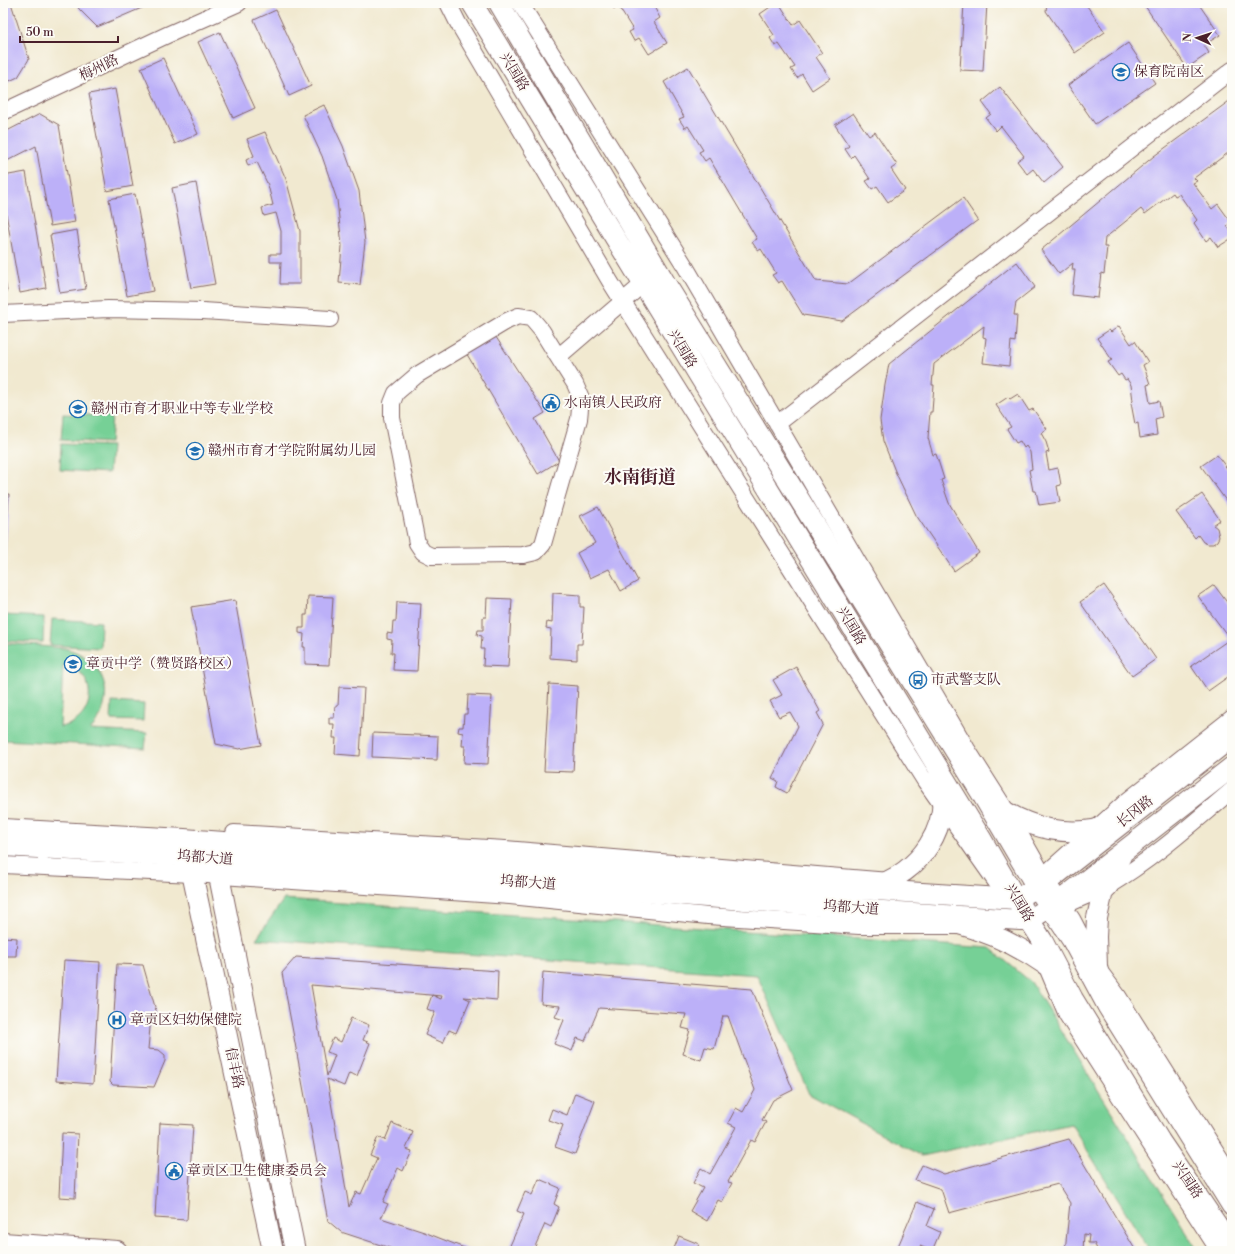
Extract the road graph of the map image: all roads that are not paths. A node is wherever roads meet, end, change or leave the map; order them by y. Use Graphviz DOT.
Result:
graph roads {
  1 [pos="239,3"];
  2 [pos="448,3"];
  3 [pos="472,3"];
  4 [pos="499,3"];
  5 [pos="520,3"];
  6 [pos="1232,70"];
  7 [pos="3,112"];
  8 [pos="643,284"];
  9 [pos="622,301"];
  10 [pos="3,314"];
  11 [pos="330,319"];
  12 [pos="558,357"];
  13 [pos="778,424"];
  14 [pos="1232,718"];
  15 [pos="1232,737"];
  16 [pos="936,765"];
  17 [pos="1232,767"];
  18 [pos="1232,790"];
  19 [pos="980,791"];
  20 [pos="942,804"];
  21 [pos="1009,815"];
  22 [pos="1126,819"];
  23 [pos="3,820"];
  24 [pos="3,829"];
  25 [pos="1093,830"];
  26 [pos="3,846"];
  27 [pos="1127,848"];
  28 [pos="189,856"];
  29 [pos="213,858"];
  30 [pos="3,865"];
  31 [pos="889,881"];
  32 [pos="1040,882"];
  33 [pos="1108,886"];
  34 [pos="859,889"];
  35 [pos="1010,896"];
  36 [pos="1057,907"];
  37 [pos="883,910"];
  38 [pos="1026,923"];
  39 [pos="967,926"];
  40 [pos="1046,965"];
  41 [pos="1098,969"];
  42 [pos="1073,999"];
  43 [pos="1108,1007"];
  44 [pos="1232,1177"];
  45 [pos="1232,1206"];
  46 [pos="3,1244"];
  47 [pos="1232,1247"];
  48 [pos="116,1251"];
  49 [pos="273,1251"];
  50 [pos="295,1251"];
  51 [pos="1219,1251"];
  1 -- 7 [label="street, 梅州路"];
  2 -- 9 [label="street"];
  3 -- 8 [label="main road, 兴国路"];
  4 -- 19 [label="main road, 兴国路"];
  5 -- 13 [label="street"];
  6 -- 13 [label="street"];
  8 -- 9 [label="street"];
  8 -- 16 [label="main road, 兴国路"];
  9 -- 12 [label="street"];
  9 -- 20 [label="street"];
  10 -- 11 [label="street"];
  12 -- 12 [label="street"];
  13 -- 21 [label="street"];
  14 -- 25 [label="street"];
  15 -- 22 [label="main road, 长冈路"];
  16 -- 20 [label="main road"];
  16 -- 35 [label="main road, 兴国路"];
  17 -- 27 [label="main road, 长冈路"];
  18 -- 33 [label="street"];
  19 -- 21 [label="main road"];
  19 -- 32 [label="main road, 兴国路"];
  20 -- 31 [label="main road"];
  20 -- 35 [label="street"];
  21 -- 25 [label="main road"];
  21 -- 32 [label="street"];
  22 -- 25 [label="main road"];
  22 -- 32 [label="main road, 长冈路"];
  23 -- 31 [label="street"];
  24 -- 28 [label="main road, 坞都大道"];
  25 -- 32 [label="street"];
  26 -- 28 [label="main road, 坞都大道"];
  27 -- 33 [label="main road"];
  27 -- 36 [label="main road, 长冈路"];
  28 -- 29 [label="main road, 坞都大道"];
  28 -- 29 [label="street"];
  28 -- 30 [label="street"];
  28 -- 49 [label="main road, 信丰路"];
  29 -- 34 [label="main road, 坞都大道"];
  29 -- 37 [label="main road, 坞都大道"];
  29 -- 39 [label="street"];
  29 -- 50 [label="main road, 信丰路"];
  31 -- 34 [label="main road"];
  31 -- 35 [label="street"];
  32 -- 35 [label="main road"];
  32 -- 36 [label="main road, 兴国路"];
  33 -- 36 [label="street"];
  33 -- 41 [label="main road"];
  34 -- 35 [label="main road, 坞都大道"];
  35 -- 38 [label="main road, 兴国路"];
  36 -- 38 [label="main road"];
  36 -- 41 [label="street"];
  36 -- 43 [label="main road, 兴国路"];
  37 -- 38 [label="main road, 坞都大道"];
  37 -- 39 [label="main road"];
  38 -- 39 [label="street"];
  38 -- 40 [label="street"];
  38 -- 42 [label="main road, 兴国路"];
  39 -- 40 [label="main road"];
  40 -- 42 [label="main road"];
  40 -- 51 [label="street"];
  41 -- 43 [label="main road"];
  41 -- 44 [label="street"];
  42 -- 47 [label="main road, 兴国路"];
  43 -- 45 [label="main road, 兴国路"];
  46 -- 48 [label="main road"];
}
